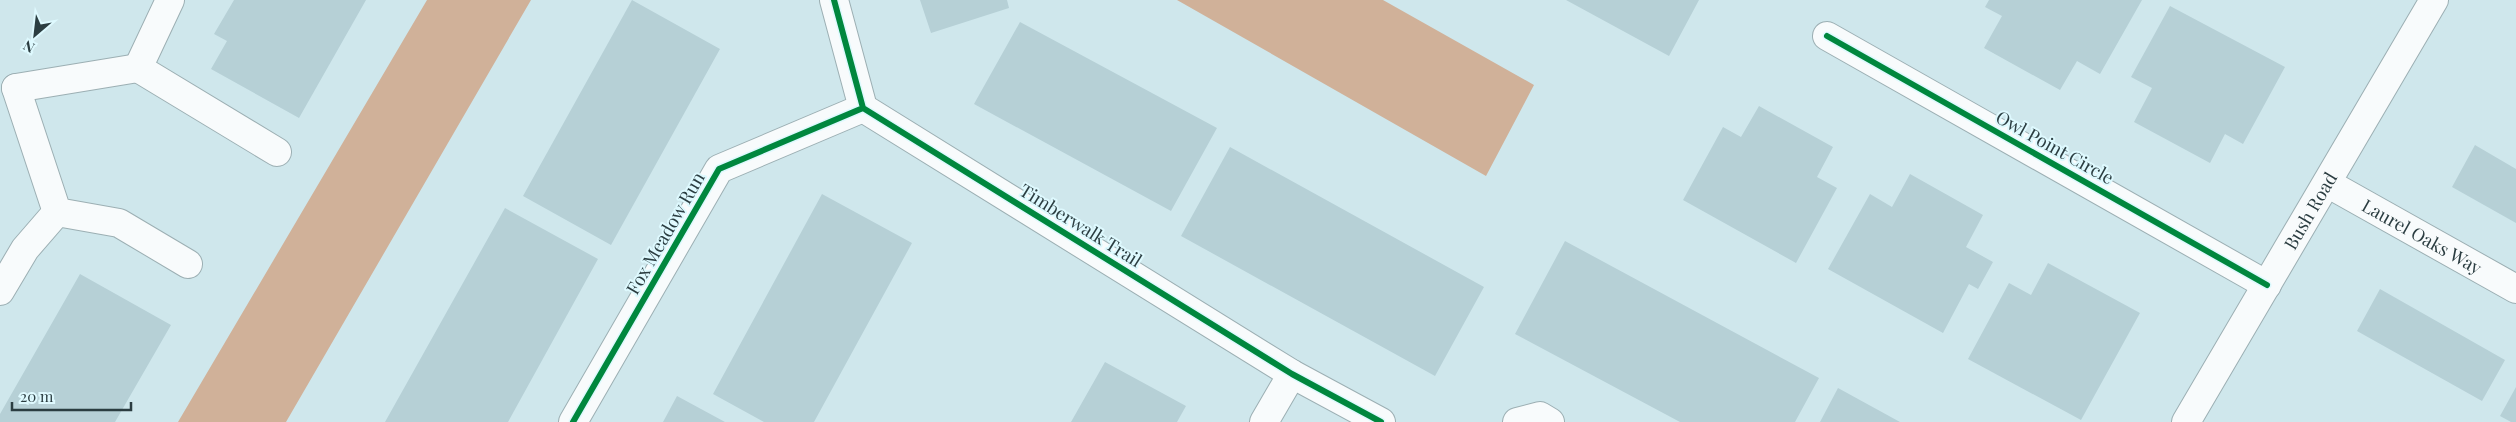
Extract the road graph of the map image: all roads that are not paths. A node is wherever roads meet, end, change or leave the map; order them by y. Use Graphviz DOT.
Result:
graph roads {
  1 [pos="170,0"];
  2 [pos="834,0"];
  3 [pos="2434,0"];
  4 [pos="1827,36"];
  5 [pos="138,68"];
  6 [pos="8,83"];
  7 [pos="863,108"];
  8 [pos="277,152"];
  9 [pos="2327,183"];
  10 [pos="57,212"];
  11 [pos="188,264"];
  12 [pos="2268,285"];
  13 [pos="2516,289"];
  14 [pos="0,291"];
  15 [pos="1292,374"];
  16 [pos="573,422"];
  17 [pos="1264,422"];
  18 [pos="1381,422"];
  19 [pos="1518,422"];
  20 [pos="1550,422"];
  21 [pos="2186,422"];
  1 -- 5 [label="street"];
  2 -- 7 [label="street"];
  3 -- 9 [label="street, Bush Road"];
  4 -- 12 [label="street, Owl Point Circle"];
  5 -- 6 [label="street"];
  5 -- 8 [label="street"];
  6 -- 10 [label="street"];
  7 -- 15 [label="street, Timberwalk Trail"];
  7 -- 16 [label="street, Fox Meadow Run"];
  9 -- 12 [label="street, Bush Road"];
  9 -- 13 [label="street, Laurel Oaks Way"];
  10 -- 11 [label="street"];
  10 -- 14 [label="street"];
  12 -- 21 [label="street, Bush Road"];
  15 -- 17 [label="street"];
  15 -- 18 [label="street, Timberwalk Trail"];
  19 -- 20 [label="street"];
}
